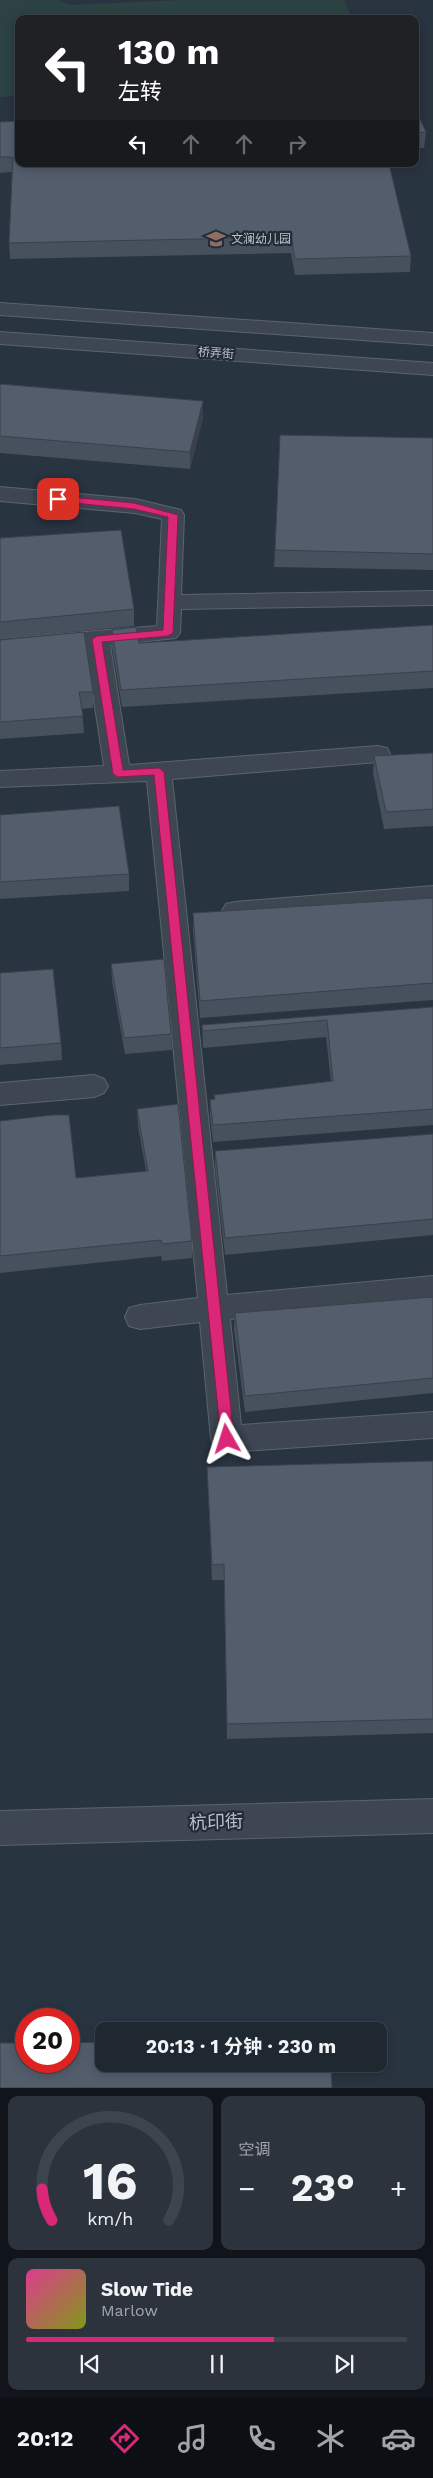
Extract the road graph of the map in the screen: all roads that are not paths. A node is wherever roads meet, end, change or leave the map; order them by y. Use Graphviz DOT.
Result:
graph roads {
  1 [pos="0,309"];
  2 [pos="0,338"];
  3 [pos="433,339"];
  4 [pos="433,369"];
  5 [pos="0,494"];
  6 [pos="433,598"];
  7 [pos="169,602"];
  8 [pos="97,639"];
  9 [pos="0,647"];
  10 [pos="378,754"];
  11 [pos="159,772"];
  12 [pos="118,774"];
  13 [pos="0,779"];
  14 [pos="433,895"];
  15 [pos="173,916"];
  16 [pos="215,1029"];
  17 [pos="185,1031"];
  18 [pos="94,1086"];
  19 [pos="0,1094"];
  20 [pos="227,1154"];
  21 [pos="198,1156"];
  22 [pos="433,1288"];
  23 [pos="214,1308"];
  24 [pos="140,1317"];
  25 [pos="433,1425"];
  26 [pos="433,1816"];
  27 [pos="0,1828"];
  1 -- 3 [label="street, 桥弄街"];
  2 -- 4 [label="street, 桥弄街"];
  5 -- 7 [label="street"];
  6 -- 7 [label="street"];
  7 -- 8 [label="street"];
  8 -- 9 [label="street"];
  8 -- 12 [label="street"];
  10 -- 11 [label="street"];
  11 -- 12 [label="street"];
  11 -- 15 [label="street"];
  12 -- 13 [label="street"];
  14 -- 15 [label="street"];
  15 -- 17 [label="street"];
  16 -- 17 [label="street"];
  17 -- 21 [label="street"];
  18 -- 19 [label="street"];
  20 -- 21 [label="street"];
  21 -- 23 [label="street"];
  22 -- 23 [label="street"];
  23 -- 24 [label="street"];
  23 -- 25 [label="street"];
  26 -- 27 [label="street, 杭印街"];
}
